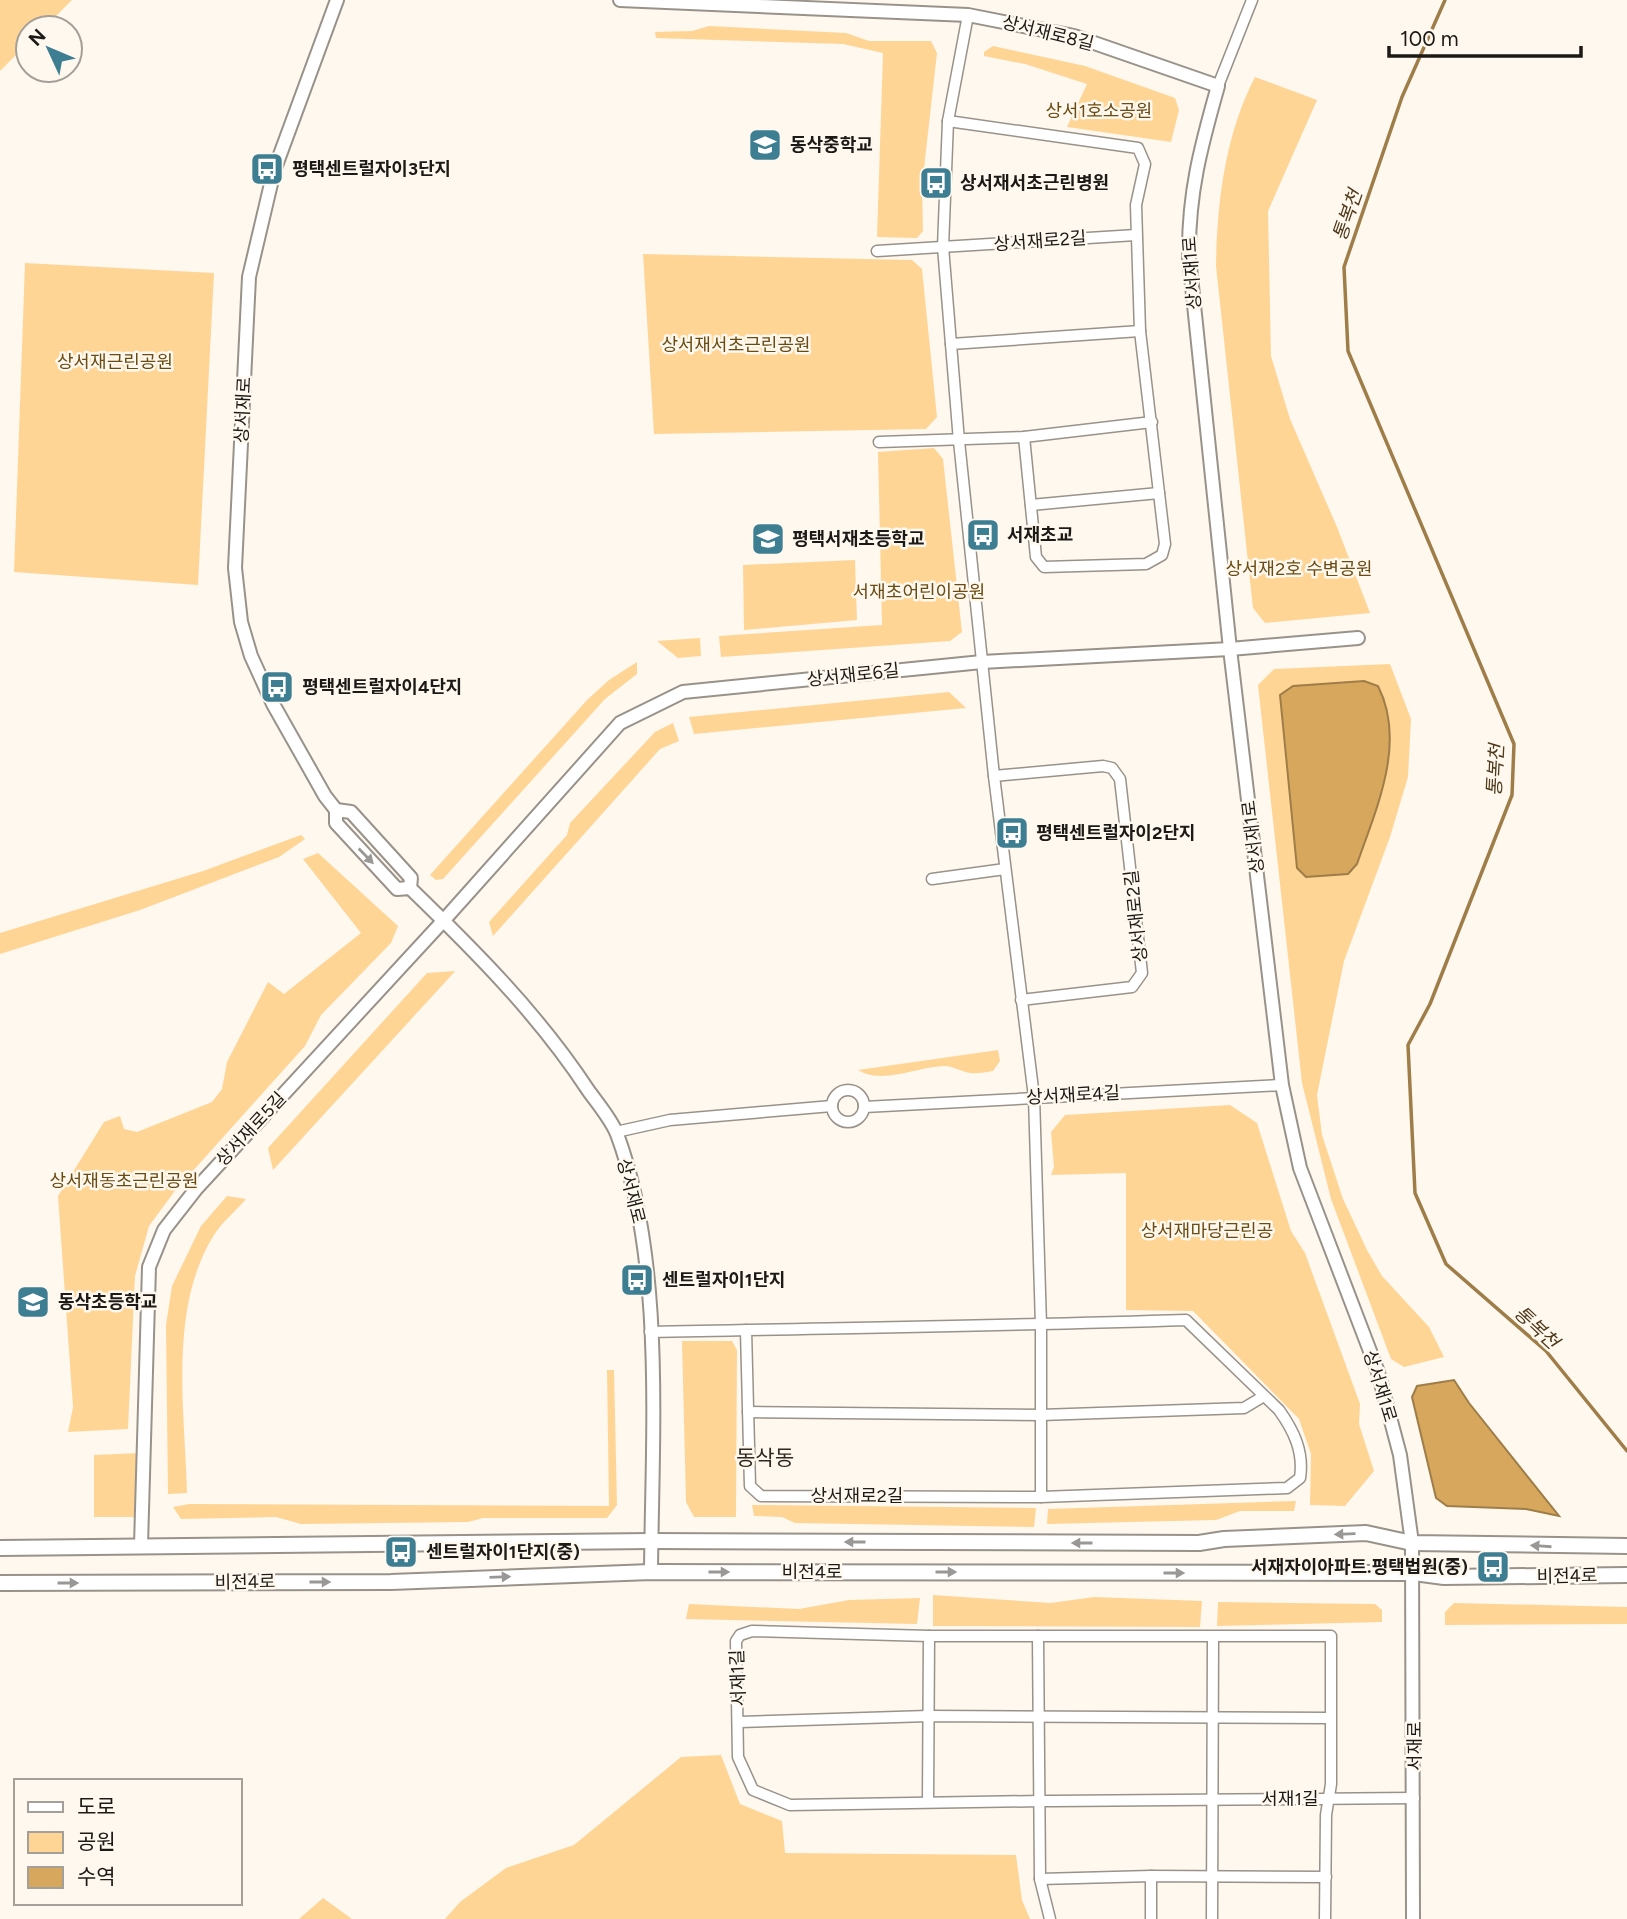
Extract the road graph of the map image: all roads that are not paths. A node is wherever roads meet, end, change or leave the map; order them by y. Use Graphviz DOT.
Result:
graph roads {
  1 [pos="337,0"];
  2 [pos="620,0"];
  3 [pos="1252,0"];
  4 [pos="968,15"];
  5 [pos="1218,86"];
  6 [pos="948,121"];
  7 [pos="1136,235"];
  8 [pos="943,247"];
  9 [pos="877,251"];
  10 [pos="1140,331"];
  11 [pos="951,344"];
  12 [pos="1152,422"];
  13 [pos="1024,437"];
  14 [pos="959,441"];
  15 [pos="879,442"];
  16 [pos="1160,493"];
  17 [pos="1031,505"];
  18 [pos="1358,638"];
  19 [pos="1230,649"];
  20 [pos="982,662"];
  21 [pos="994,776"];
  22 [pos="336,810"];
  23 [pos="1005,869"];
  24 [pos="932,879"];
  25 [pos="410,888"];
  26 [pos="444,920"];
  27 [pos="1021,1000"];
  28 [pos="1282,1085"];
  29 [pos="1034,1097"];
  30 [pos="832,1106"];
  31 [pos="864,1107"];
  32 [pos="616,1132"];
  33 [pos="1041,1325"];
  34 [pos="746,1330"];
  35 [pos="650,1332"];
  36 [pos="1264,1396"];
  37 [pos="748,1412"];
  38 [pos="1041,1415"];
  39 [pos="1041,1497"];
  40 [pos="651,1541"];
  41 [pos="1412,1543"];
  42 [pos="141,1545"];
  43 [pos="1627,1546"];
  44 [pos="0,1548"];
  45 [pos="650,1572"];
  46 [pos="1413,1573"];
  47 [pos="1625,1575"];
  48 [pos="0,1583"];
  49 [pos="929,1636"];
  50 [pos="1038,1636"];
  51 [pos="1213,1637"];
  52 [pos="928,1716"];
  53 [pos="1038,1717"];
  54 [pos="1212,1718"];
  55 [pos="1329,1718"];
  56 [pos="740,1722"];
  57 [pos="1415,1798"];
  58 [pos="1213,1799"];
  59 [pos="1329,1799"];
  60 [pos="1040,1801"];
  61 [pos="928,1802"];
  62 [pos="1151,1876"];
  63 [pos="1213,1877"];
  64 [pos="1326,1877"];
  65 [pos="1040,1879"];
  66 [pos="1050,1919"];
  67 [pos="1151,1919"];
  68 [pos="1212,1919"];
  69 [pos="1325,1919"];
  70 [pos="1413,1919"];
  1 -- 22 [label="street, 상서재로"];
  2 -- 4 [label="street, 상서재로8길"];
  3 -- 5 [label="street"];
  4 -- 5 [label="street, 상서재로8길"];
  4 -- 6 [label="street"];
  5 -- 19 [label="street, 상서재1로"];
  6 -- 7 [label="street"];
  6 -- 8 [label="street"];
  7 -- 8 [label="street, 상서재로2길"];
  7 -- 10 [label="street"];
  8 -- 9 [label="street, 상서재로2길"];
  8 -- 11 [label="street"];
  10 -- 11 [label="street"];
  10 -- 12 [label="street"];
  11 -- 14 [label="street"];
  12 -- 13 [label="street"];
  12 -- 16 [label="street"];
  13 -- 14 [label="street"];
  13 -- 17 [label="street"];
  14 -- 15 [label="street"];
  14 -- 20 [label="street"];
  16 -- 17 [label="street"];
  16 -- 17 [label="street"];
  18 -- 19 [label="street, 상서재로6길"];
  19 -- 20 [label="street, 상서재로6길"];
  19 -- 28 [label="street, 상서재1로"];
  20 -- 21 [label="street"];
  20 -- 26 [label="street, 상서재로6길"];
  21 -- 23 [label="street"];
  21 -- 27 [label="street, 상서재로2길"];
  22 -- 25 [label="street, 상서재로"];
  22 -- 25 [label="street, 상서재로, one-way"];
  23 -- 24 [label="street"];
  23 -- 27 [label="street"];
  25 -- 26 [label="street, 상서재로"];
  26 -- 32 [label="street, 상서재로"];
  26 -- 42 [label="street, 상서재로5길"];
  27 -- 29 [label="street"];
  28 -- 29 [label="street, 상서재로4길"];
  28 -- 41 [label="street, 상서재1로"];
  29 -- 31 [label="street, 상서재로4길"];
  29 -- 33 [label="street"];
  30 -- 31 [label="street"];
  30 -- 31 [label="street"];
  30 -- 32 [label="street"];
  32 -- 35 [label="street, 상서재로"];
  33 -- 34 [label="street"];
  33 -- 36 [label="street"];
  33 -- 38 [label="street"];
  34 -- 35 [label="street"];
  34 -- 37 [label="street, 상서재로2길"];
  35 -- 40 [label="street, 상서재로"];
  36 -- 38 [label="street"];
  36 -- 39 [label="street, 상서재로2길"];
  37 -- 38 [label="street"];
  37 -- 39 [label="street, 상서재로2길"];
  38 -- 39 [label="street"];
  41 -- 40 [label="main road, 비전4로, one-way"];
  40 -- 42 [label="main road, 비전4로"];
  40 -- 45 [label="street, 상서재로"];
  43 -- 41 [label="main road, 비전4로, one-way"];
  41 -- 46 [label="street, 상서재1로"];
  42 -- 44 [label="main road, 비전4로"];
  45 -- 46 [label="main road, 비전4로, one-way"];
  48 -- 45 [label="main road, 비전4로, one-way"];
  46 -- 47 [label="main road, 비전4로"];
  46 -- 57 [label="street, 서재로"];
  49 -- 50 [label="street, 서재1길"];
  49 -- 52 [label="street"];
  49 -- 56 [label="street, 서재1길"];
  50 -- 51 [label="street, 서재1길"];
  50 -- 53 [label="street"];
  51 -- 54 [label="street"];
  51 -- 55 [label="street, 서재1길"];
  52 -- 53 [label="street, 서재1길"];
  52 -- 56 [label="street, 서재1길"];
  52 -- 61 [label="street"];
  53 -- 54 [label="street, 서재1길"];
  53 -- 60 [label="street"];
  54 -- 55 [label="street, 서재1길"];
  54 -- 58 [label="street"];
  55 -- 59 [label="street"];
  56 -- 61 [label="street, 서재1길"];
  57 -- 59 [label="street, 서재1길"];
  57 -- 70 [label="street, 서재로"];
  58 -- 59 [label="street, 서재1길"];
  58 -- 60 [label="street, 서재1길"];
  58 -- 63 [label="street"];
  59 -- 64 [label="street, 서재1길"];
  60 -- 61 [label="street, 서재1길"];
  60 -- 65 [label="street"];
  62 -- 63 [label="street"];
  62 -- 65 [label="street"];
  62 -- 67 [label="street"];
  63 -- 64 [label="street"];
  63 -- 68 [label="street"];
  64 -- 69 [label="street, 서재1길"];
  65 -- 66 [label="street"];
}
